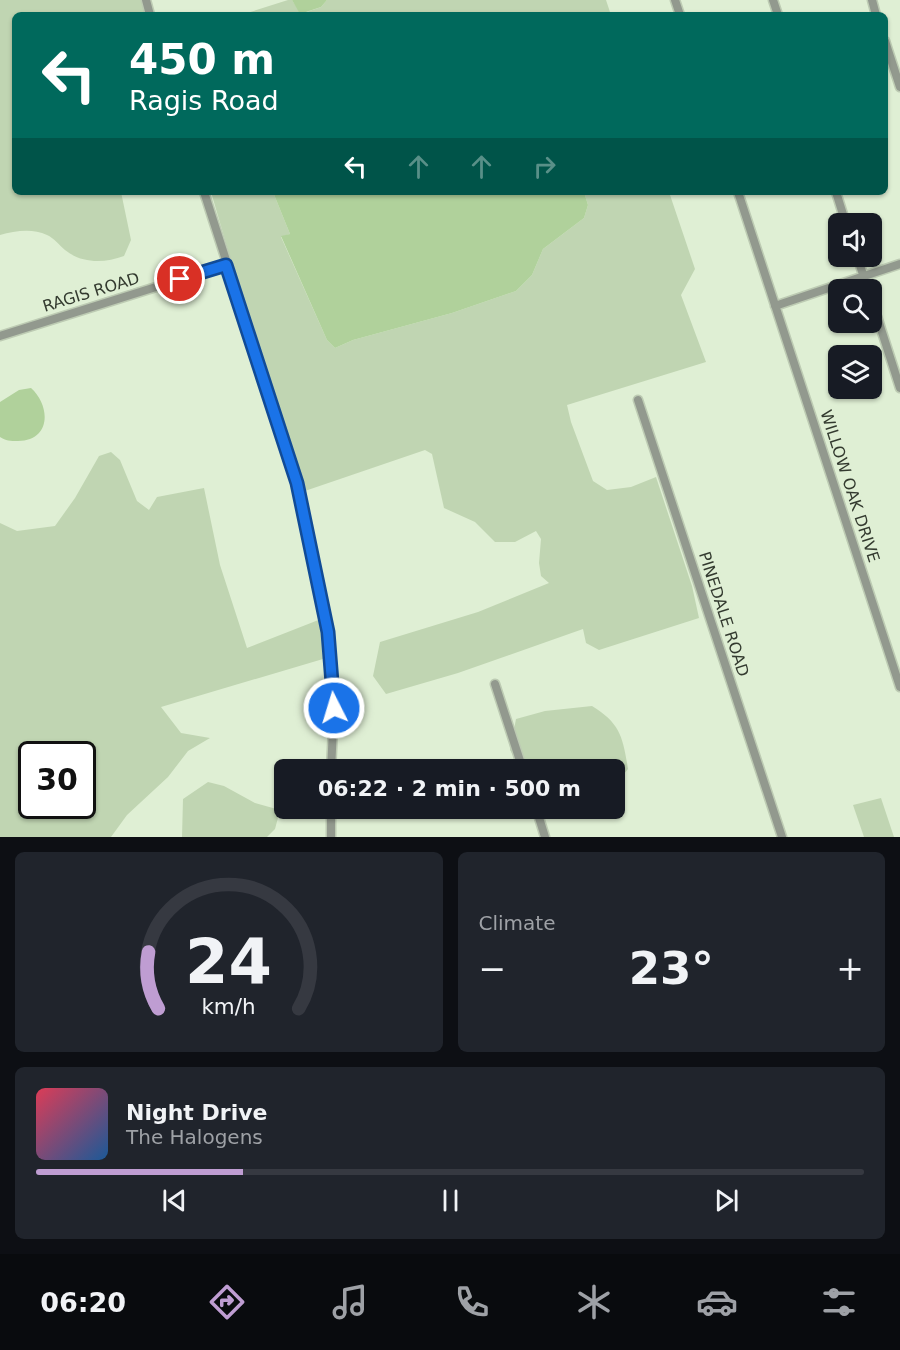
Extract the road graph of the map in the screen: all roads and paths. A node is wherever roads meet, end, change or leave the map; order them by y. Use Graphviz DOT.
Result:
graph roads {
  1 [pos="888,50"];
  2 [pos="900,87"];
  3 [pos="205,195"];
  4 [pos="739,195"];
  5 [pos="837,195"];
  6 [pos="843,213"];
  7 [pos="900,264"];
  8 [pos="226,265"];
  9 [pos="860,267"];
  10 [pos="863,276"];
  11 [pos="864,279"];
  12 [pos="775,306"];
  13 [pos="882,332"];
  14 [pos="0,336"];
  15 [pos="900,388"];
  16 [pos="638,400"];
  17 [pos="495,684"];
  18 [pos="900,687"];
  19 [pos="332,759"];
  20 [pos="519,759"];
  21 [pos="331,819"];
  22 [pos="539,819"];
  23 [pos="331,837"];
  24 [pos="545,837"];
  25 [pos="782,837"];
  1 -- 2 [label="street"];
  3 -- 8 [label="street"];
  4 -- 12 [label="street, WILLOW OAK DRIVE"];
  5 -- 6 [label="street"];
  7 -- 10 [label="street"];
  8 -- 14 [label="street, RAGIS ROAD"];
  8 -- 19 [label="street"];
  9 -- 10 [label="street"];
  10 -- 11 [label="street"];
  10 -- 12 [label="street"];
  12 -- 18 [label="street, WILLOW OAK DRIVE"];
  13 -- 15 [label="street"];
  16 -- 25 [label="street, PINEDALE ROAD"];
  17 -- 20 [label="street"];
  21 -- 23 [label="street"];
  22 -- 24 [label="street"];
}
